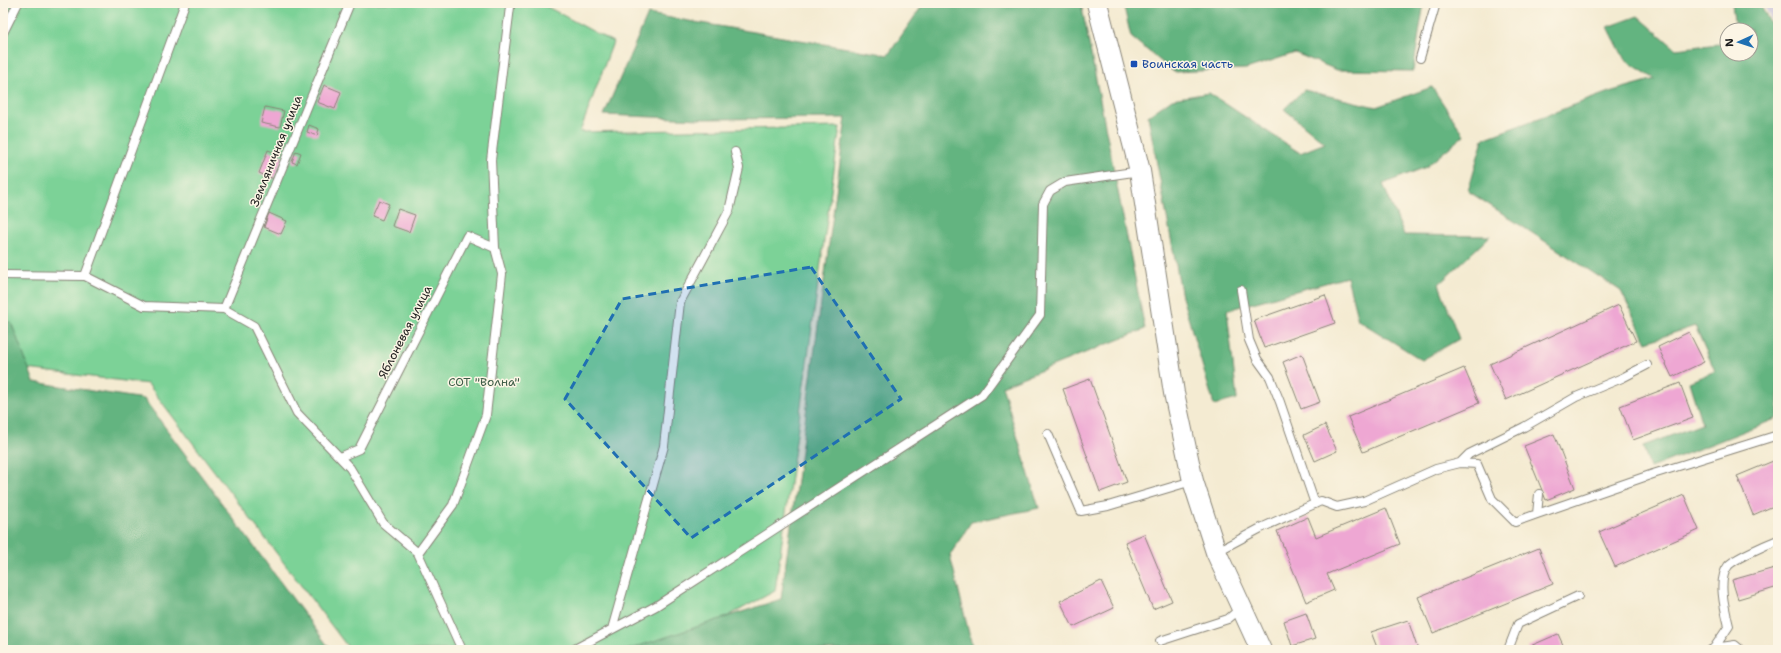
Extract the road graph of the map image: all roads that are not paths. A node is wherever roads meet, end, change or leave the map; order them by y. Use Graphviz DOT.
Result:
graph roads {
  1 [pos="18,3"];
  2 [pos="185,3"];
  3 [pos="350,3"];
  4 [pos="1097,3"];
  5 [pos="1436,3"];
  6 [pos="510,7"];
  7 [pos="3,33"];
  8 [pos="1420,58"];
  9 [pos="735,152"];
  10 [pos="1140,171"];
  11 [pos="495,248"];
  12 [pos="3,275"];
  13 [pos="84,276"];
  14 [pos="1241,290"];
  15 [pos="224,309"];
  16 [pos="1647,365"];
  17 [pos="1048,434"];
  18 [pos="1778,435"];
  19 [pos="340,457"];
  20 [pos="1460,463"];
  21 [pos="1193,481"];
  22 [pos="1539,494"];
  23 [pos="1315,504"];
  24 [pos="1538,514"];
  25 [pos="1778,540"];
  26 [pos="1216,552"];
  27 [pos="418,553"];
  28 [pos="1578,596"];
  29 [pos="1241,608"];
  30 [pos="612,629"];
  31 [pos="1160,641"];
  32 [pos="1712,649"];
  33 [pos="462,650"];
  34 [pos="573,650"];
  35 [pos="1261,650"];
  36 [pos="1508,650"];
  37 [pos="1741,650"];
  1 -- 7 [label="lane"];
  2 -- 13 [label="lane"];
  3 -- 15 [label="lane, Земляничная улица"];
  4 -- 10 [label="street"];
  5 -- 8 [label="lane"];
  6 -- 11 [label="lane"];
  9 -- 30 [label="lane"];
  10 -- 21 [label="street"];
  10 -- 30 [label="lane"];
  11 -- 19 [label="lane, Яблоневая улица"];
  11 -- 27 [label="lane"];
  12 -- 13 [label="lane"];
  13 -- 15 [label="lane"];
  14 -- 23 [label="lane"];
  15 -- 19 [label="lane"];
  16 -- 20 [label="lane"];
  17 -- 21 [label="lane"];
  18 -- 24 [label="lane"];
  19 -- 27 [label="lane"];
  20 -- 23 [label="lane"];
  20 -- 24 [label="lane"];
  21 -- 26 [label="street"];
  22 -- 24 [label="lane"];
  23 -- 26 [label="lane"];
  25 -- 32 [label="lane"];
  26 -- 29 [label="street"];
  27 -- 33 [label="lane"];
  28 -- 36 [label="lane"];
  29 -- 31 [label="lane"];
  29 -- 35 [label="street"];
  30 -- 34 [label="lane"];
  32 -- 37 [label="lane"];
}
